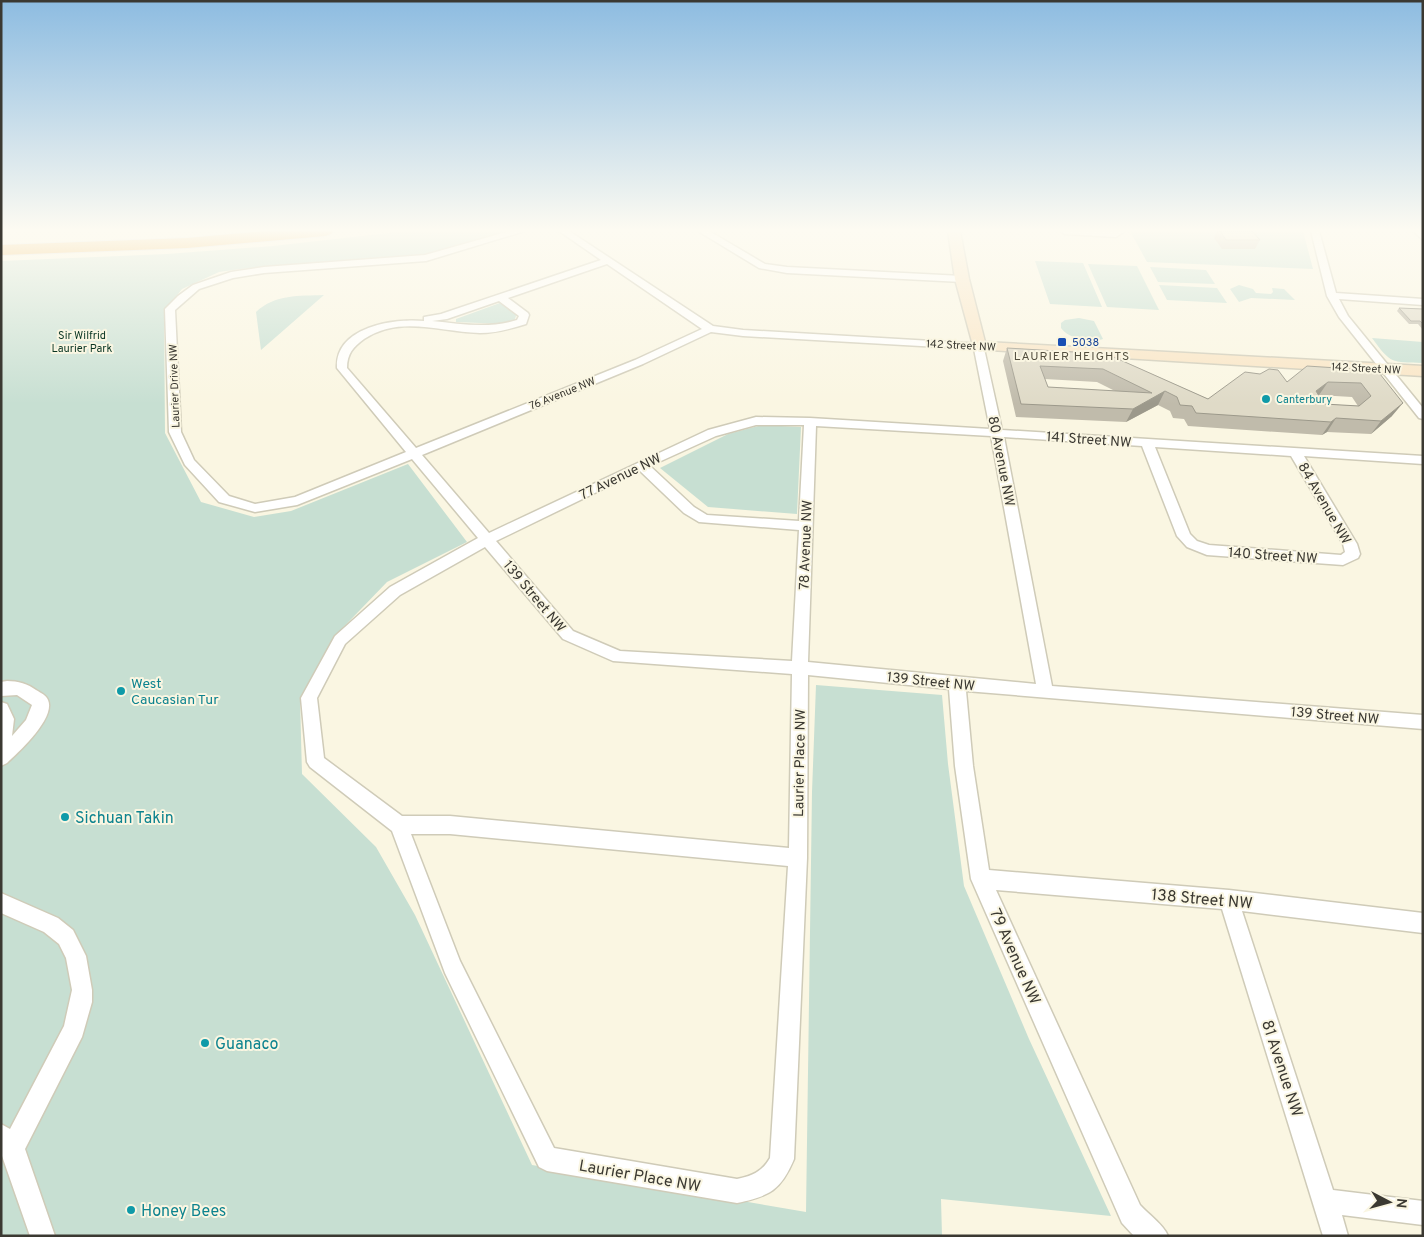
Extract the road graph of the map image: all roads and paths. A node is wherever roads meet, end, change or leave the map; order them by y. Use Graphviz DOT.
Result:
graph roads {
  1 [pos="194,289"];
  2 [pos="528,289"];
  3 [pos="649,289"];
  4 [pos="964,289"];
  5 [pos="1330,289"];
  6 [pos="1332,296"];
  7 [pos="501,298"];
  8 [pos="1423,302"];
  9 [pos="419,321"];
  10 [pos="710,329"];
  11 [pos="979,346"];
  12 [pos="1384,368"];
  13 [pos="1423,371"];
  14 [pos="1423,416"];
  15 [pos="756,421"];
  16 [pos="810,422"];
  17 [pos="996,433"];
  18 [pos="1147,443"];
  19 [pos="1296,453"];
  20 [pos="413,454"];
  21 [pos="1423,460"];
  22 [pos="641,465"];
  23 [pos="806,526"];
  24 [pos="488,539"];
  25 [pos="1353,554"];
  26 [pos="800,668"];
  27 [pos="957,683"];
  28 [pos="1,689"];
  29 [pos="1045,692"];
  30 [pos="1,709"];
  31 [pos="1423,722"];
  32 [pos="1,751"];
  33 [pos="1,758"];
  34 [pos="400,825"];
  35 [pos="798,858"];
  36 [pos="981,879"];
  37 [pos="1229,900"];
  38 [pos="1,903"];
  39 [pos="1423,923"];
  40 [pos="7,1142"];
  41 [pos="1325,1201"];
  42 [pos="1423,1213"];
  43 [pos="43,1236"];
  44 [pos="1156,1236"];
  45 [pos="1336,1236"];
  1 -- 20 [label="street, Laurier Drive NW"];
  2 -- 7 [label="street"];
  3 -- 10 [label="street"];
  4 -- 11 [label="street, 80 Avenue NW"];
  5 -- 6 [label="street"];
  6 -- 8 [label="street"];
  6 -- 12 [label="street"];
  7 -- 9 [label="street"];
  7 -- 9 [label="street"];
  9 -- 20 [label="street"];
  10 -- 11 [label="street, 142 Street NW"];
  10 -- 20 [label="street, 76 Avenue NW"];
  11 -- 12 [label="street, 142 Street NW"];
  11 -- 17 [label="street, 80 Avenue NW"];
  12 -- 13 [label="street, 142 Street NW"];
  12 -- 14 [label="street"];
  15 -- 16 [label="street, 141 Street NW"];
  15 -- 22 [label="street, 77 Avenue NW"];
  16 -- 17 [label="street, 141 Street NW"];
  16 -- 23 [label="street, 78 Avenue NW"];
  17 -- 18 [label="street, 141 Street NW"];
  17 -- 29 [label="street, 80 Avenue NW"];
  18 -- 19 [label="street, 141 Street NW"];
  18 -- 25 [label="street, 140 Street NW"];
  19 -- 21 [label="street, 141 Street NW"];
  19 -- 25 [label="street, 84 Avenue NW"];
  20 -- 24 [label="street"];
  22 -- 23 [label="street"];
  22 -- 24 [label="street, 77 Avenue NW"];
  23 -- 26 [label="street, 78 Avenue NW"];
  24 -- 26 [label="street, 139 Street NW"];
  24 -- 34 [label="street"];
  26 -- 27 [label="street, 139 Street NW"];
  26 -- 35 [label="street, Laurier Place NW"];
  27 -- 29 [label="street, 139 Street NW"];
  27 -- 36 [label="street, 79 Avenue NW"];
  28 -- 33 [label="street"];
  29 -- 31 [label="street, 139 Street NW"];
  30 -- 32 [label="street"];
  34 -- 35 [label="street"];
  34 -- 35 [label="street, Laurier Place NW"];
  36 -- 37 [label="street, 138 Street NW"];
  36 -- 44 [label="street, 79 Avenue NW"];
  37 -- 39 [label="street, 138 Street NW"];
  37 -- 41 [label="street, 81 Avenue NW"];
  38 -- 40 [label="street"];
  40 -- 43 [label="street"];
  41 -- 42 [label="street"];
  41 -- 45 [label="street, 81 Avenue NW"];
}
